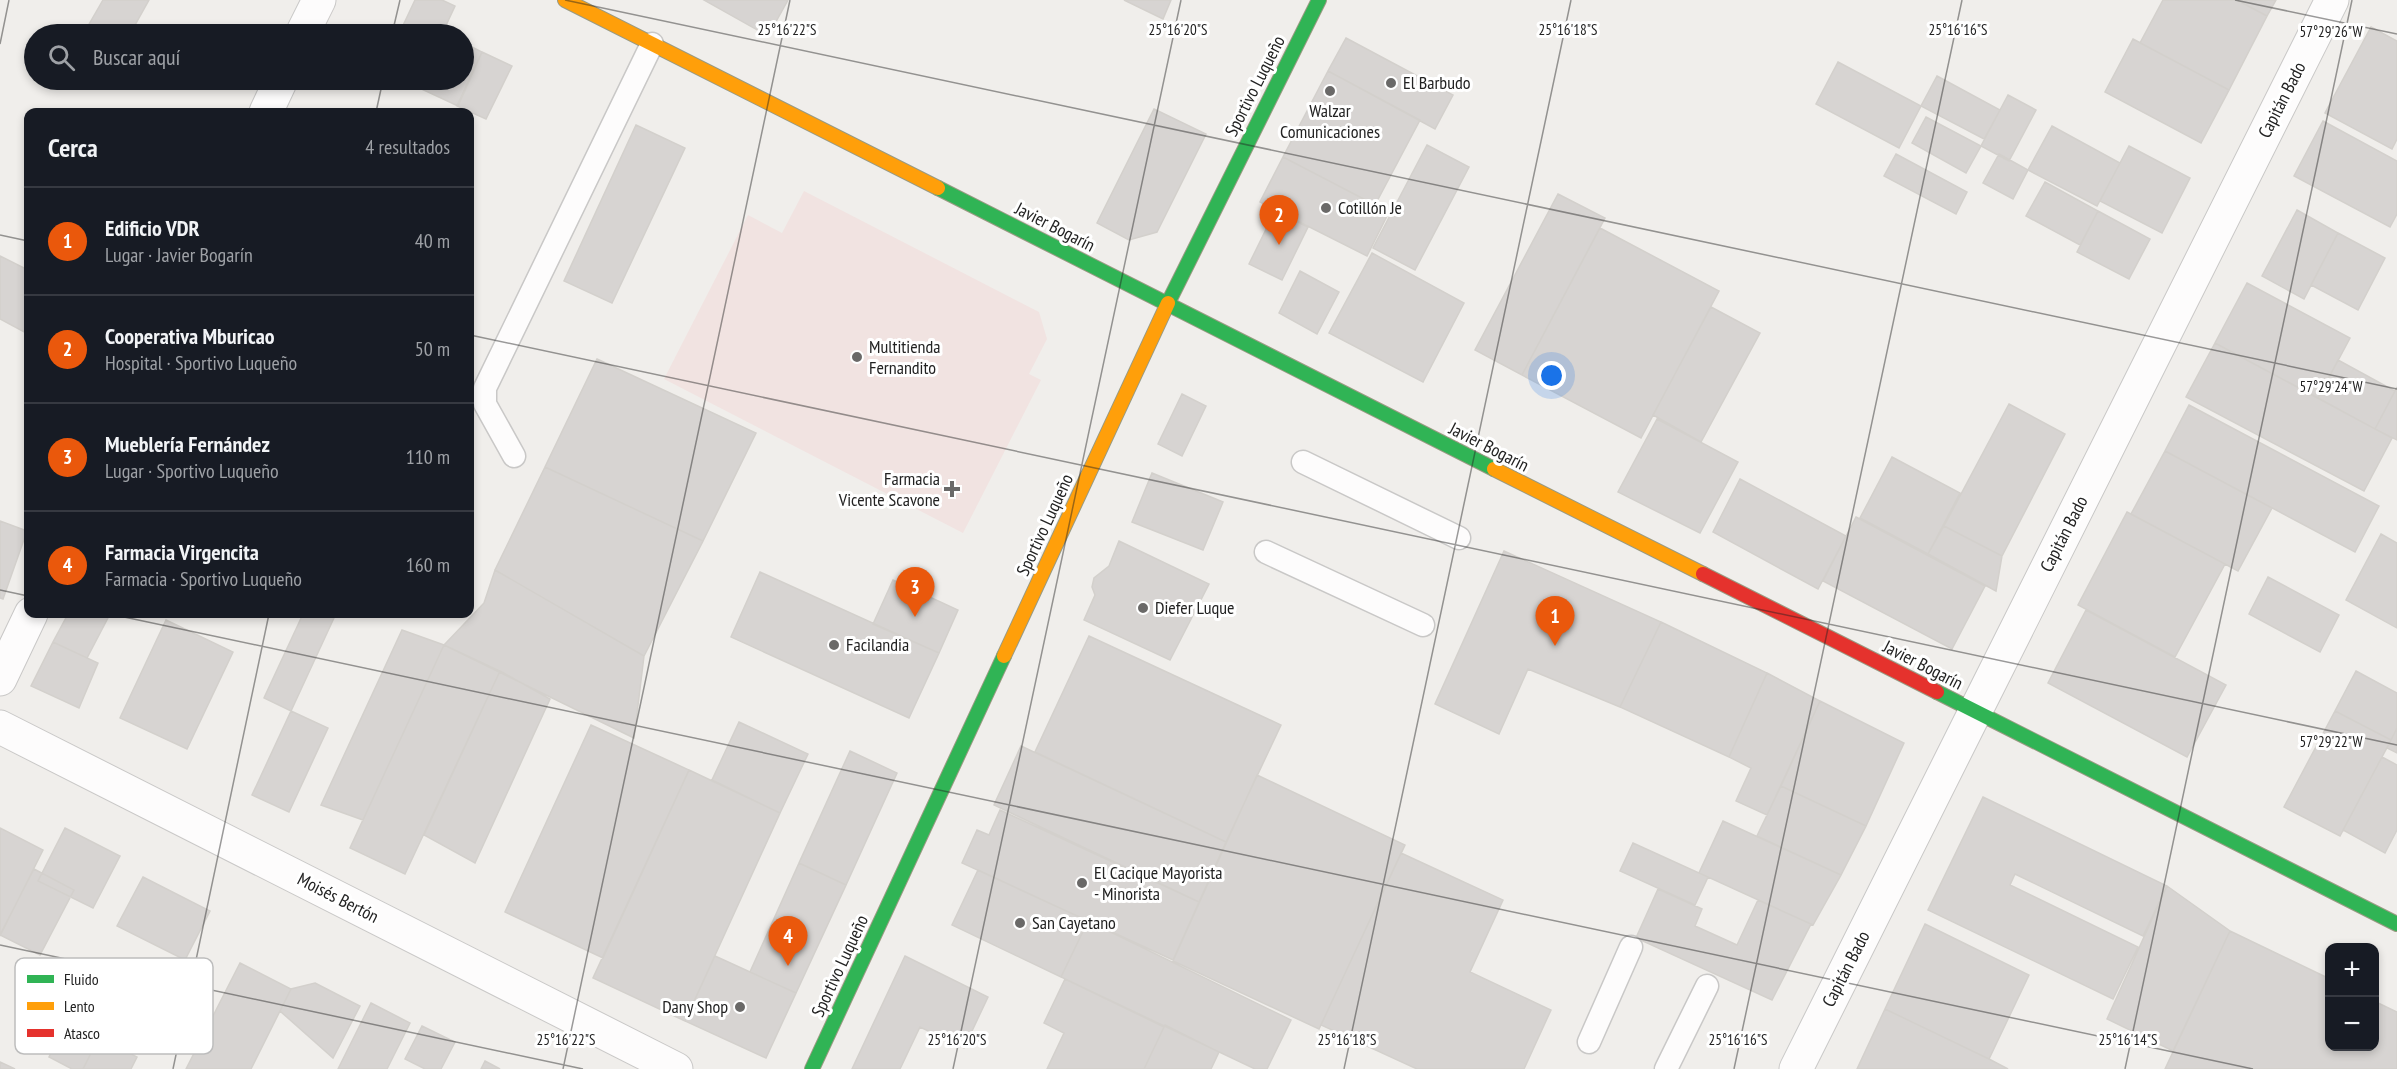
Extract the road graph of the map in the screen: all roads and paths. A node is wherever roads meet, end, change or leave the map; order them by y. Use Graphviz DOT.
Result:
graph roads {
  1 [pos="318,0"];
  2 [pos="565,0"];
  3 [pos="1319,0"];
  4 [pos="2332,0"];
  5 [pos="307,24"];
  6 [pos="652,44"];
  7 [pos="276,90"];
  8 [pos="268,108"];
  9 [pos="1167,304"];
  10 [pos="514,456"];
  11 [pos="1303,462"];
  12 [pos="1459,538"];
  13 [pos="1266,552"];
  14 [pos="29,618"];
  15 [pos="1423,625"];
  16 [pos="0,679"];
  17 [pos="1975,711"];
  18 [pos="0,727"];
  19 [pos="2397,924"];
  20 [pos="1631,947"];
  21 [pos="1707,986"];
  22 [pos="1589,1042"];
  23 [pos="676,1069"];
  24 [pos="812,1069"];
  25 [pos="1666,1069"];
  26 [pos="1796,1069"];
  1 -- 5 [label="street"];
  2 -- 6 [label="street, Javier Bogarín"];
  3 -- 9 [label="street, Sportivo Luqueño"];
  4 -- 17 [label="street, Capitán Bado"];
  6 -- 9 [label="street, Javier Bogarín"];
  6 -- 10 [label="lane"];
  7 -- 8 [label="street"];
  9 -- 17 [label="street, Javier Bogarín"];
  9 -- 24 [label="street, Sportivo Luqueño"];
  11 -- 12 [label="lane"];
  13 -- 15 [label="lane"];
  14 -- 16 [label="street"];
  17 -- 19 [label="street, Javier Bogarín"];
  17 -- 26 [label="street, Capitán Bado"];
  18 -- 23 [label="street, Moisés Bertón"];
  20 -- 22 [label="lane"];
  21 -- 25 [label="lane"];
}
